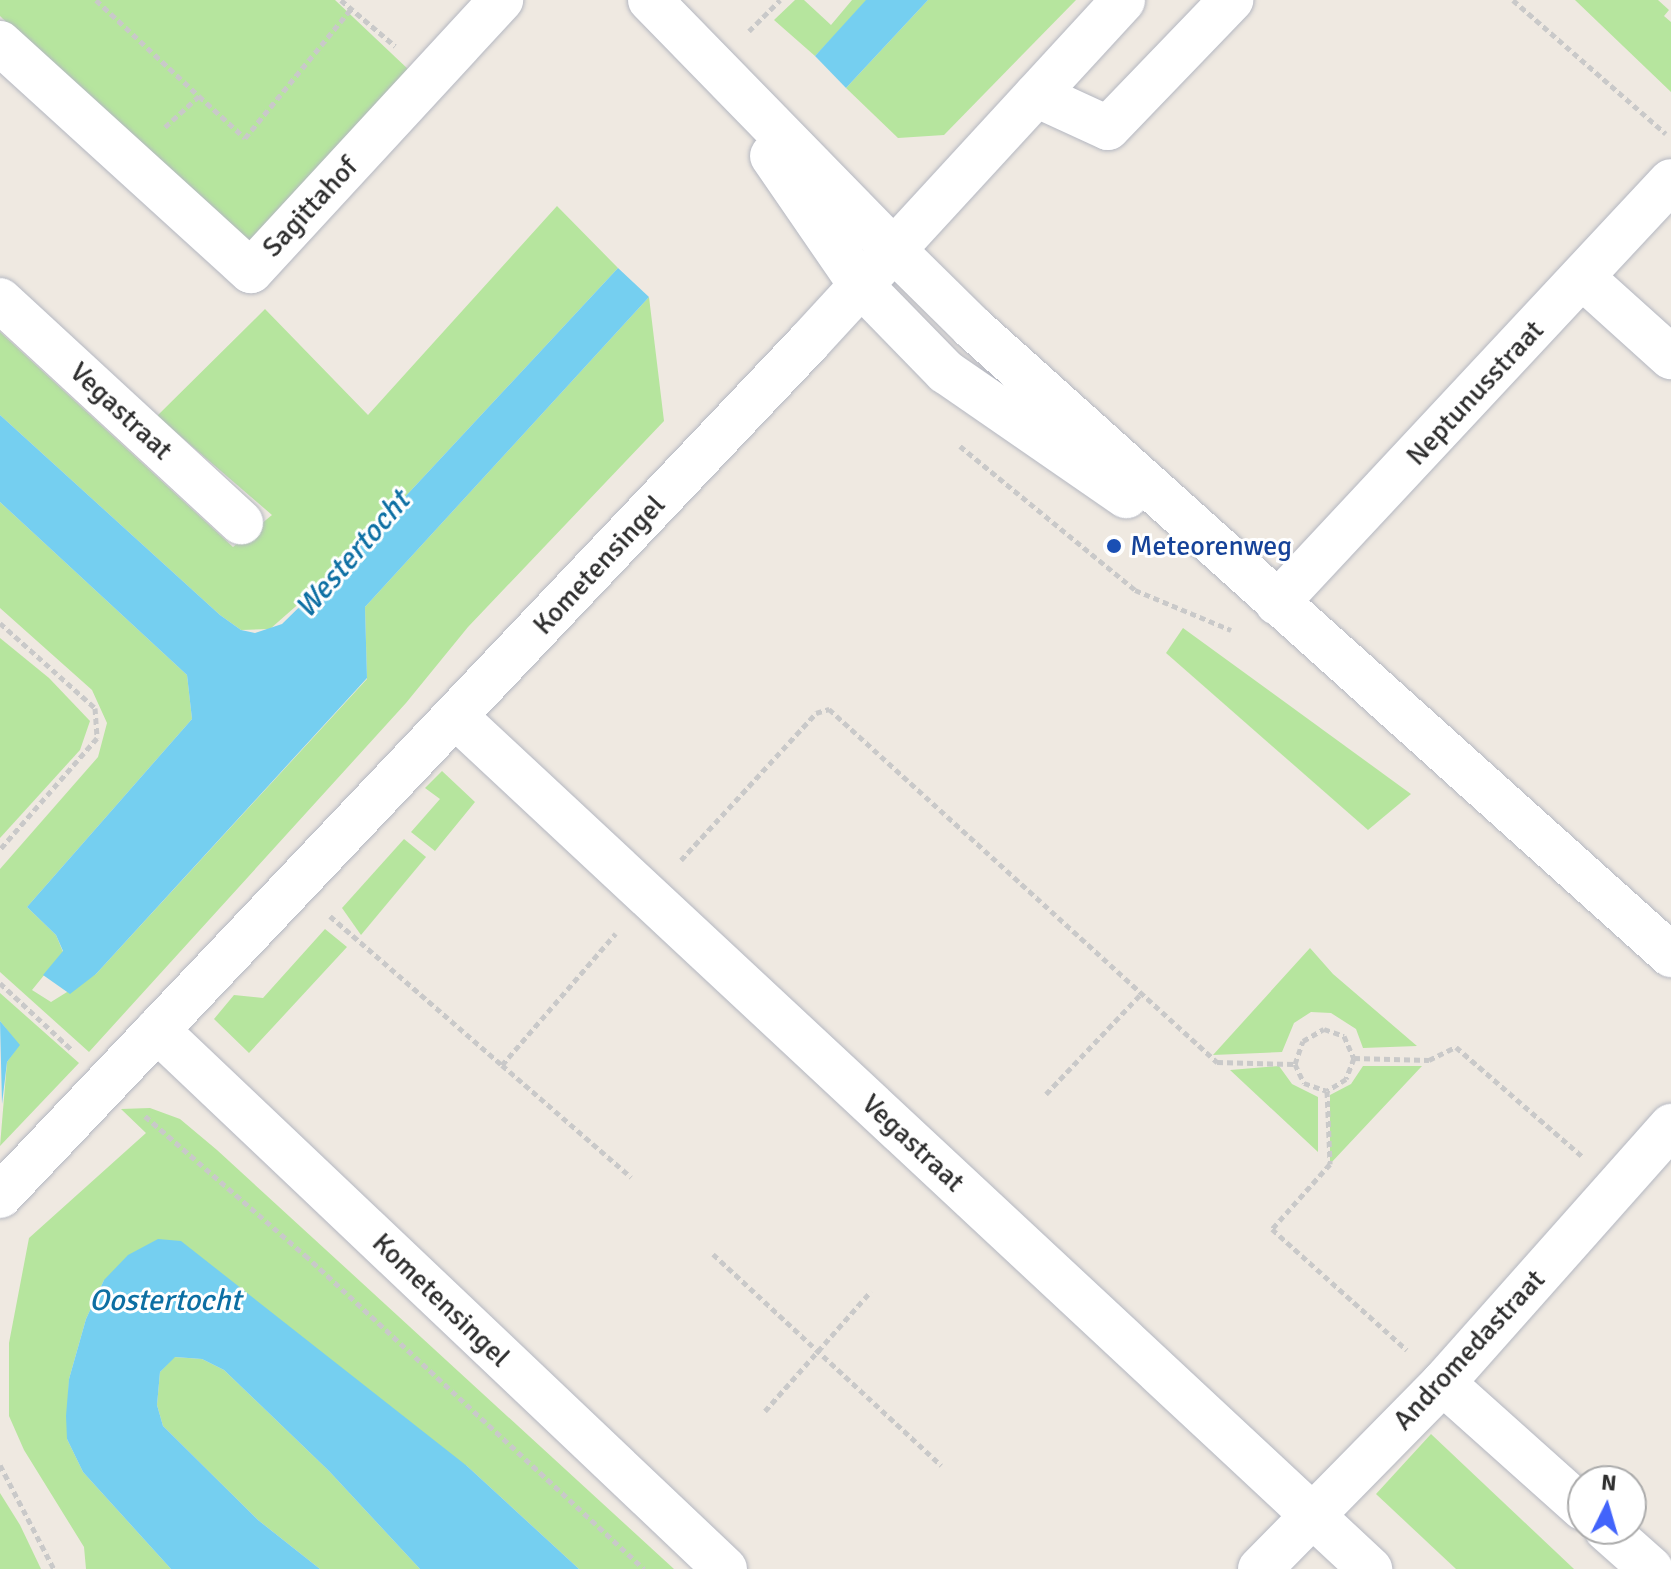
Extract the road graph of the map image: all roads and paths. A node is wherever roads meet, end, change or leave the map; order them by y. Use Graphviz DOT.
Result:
graph roads {
  1 [pos="96,0"];
  2 [pos="341,0"];
  3 [pos="501,0"];
  4 [pos="650,0"];
  5 [pos="771,0"];
  6 [pos="1123,0"];
  7 [pos="1231,0"];
  8 [pos="1513,0"];
  9 [pos="773,7"];
  10 [pos="351,9"];
  11 [pos="0,43"];
  12 [pos="711,69"];
  13 [pos="431,77"];
  14 [pos="1036,95"];
  15 [pos="199,96"];
  16 [pos="1671,138"];
  17 [pos="129,160"];
  18 [pos="1671,181"];
  19 [pos="893,249"];
  20 [pos="1582,277"];
  21 [pos="860,284"];
  22 [pos="0,300"];
  23 [pos="1671,357"];
  24 [pos="241,522"];
  25 [pos="1277,603"];
  26 [pos="0,623"];
  27 [pos="456,717"];
  28 [pos="0,849"];
  29 [pos="1671,955"];
  30 [pos="0,983"];
  31 [pos="157,1030"];
  32 [pos="55,1035"];
  33 [pos="1354,1058"];
  34 [pos="1295,1064"];
  35 [pos="502,1065"];
  36 [pos="106,1083"];
  37 [pos="1327,1091"];
  38 [pos="1046,1094"];
  39 [pos="1671,1126"];
  40 [pos="631,1177"];
  41 [pos="1617,1186"];
  42 [pos="0,1196"];
  43 [pos="713,1254"];
  44 [pos="871,1291"];
  45 [pos="818,1350"];
  46 [pos="1443,1383"];
  47 [pos="765,1411"];
  48 [pos="0,1465"];
  49 [pos="941,1465"];
  50 [pos="1567,1494"];
  51 [pos="1311,1515"];
  52 [pos="1624,1545"];
  53 [pos="54,1569"];
  54 [pos="644,1569"];
  55 [pos="725,1569"];
  56 [pos="1260,1569"];
  57 [pos="1370,1569"];
  58 [pos="1651,1569"];
  1 -- 15 [label="path"];
  2 -- 10 [label="path"];
  3 -- 13 [label="street, Sagittahof"];
  4 -- 12 [label="street"];
  5 -- 9 [label="path"];
  6 -- 14 [label="street, Kometensingel"];
  7 -- 14 [label="street"];
  8 -- 16 [label="path"];
  10 -- 13 [label="path"];
  10 -- 15 [label="path"];
  11 -- 17 [label="street, Sagittahof"];
  12 -- 19 [label="street"];
  12 -- 21 [label="street"];
  13 -- 17 [label="street, Sagittahof"];
  14 -- 19 [label="street, Kometensingel"];
  15 -- 17 [label="path"];
  18 -- 20 [label="street, Neptunusstraat"];
  19 -- 21 [label="street, Kometensingel"];
  19 -- 25 [label="street"];
  20 -- 23 [label="street"];
  20 -- 25 [label="street, Neptunusstraat"];
  21 -- 25 [label="street"];
  21 -- 27 [label="street, Kometensingel"];
  22 -- 24 [label="street, Vegastraat"];
  25 -- 29 [label="street"];
  26 -- 28 [label="path"];
  27 -- 31 [label="street, Kometensingel"];
  27 -- 51 [label="street, Vegastraat"];
  30 -- 32 [label="path"];
  31 -- 36 [label="street, Kometensingel"];
  31 -- 55 [label="street, Kometensingel"];
  33 -- 34 [label="path"];
  33 -- 37 [label="path"];
  33 -- 41 [label="path"];
  34 -- 37 [label="path"];
  34 -- 38 [label="path"];
  35 -- 40 [label="path"];
  36 -- 42 [label="street, Kometensingel"];
  36 -- 54 [label="path"];
  37 -- 46 [label="path"];
  39 -- 41 [label="street, Andromedastraat"];
  41 -- 46 [label="street, Andromedastraat"];
  43 -- 45 [label="path"];
  44 -- 45 [label="path"];
  45 -- 47 [label="path"];
  45 -- 49 [label="path"];
  46 -- 50 [label="street"];
  46 -- 51 [label="street, Andromedastraat"];
  48 -- 53 [label="path"];
  51 -- 56 [label="street, Andromedastraat"];
  51 -- 57 [label="street, Vegastraat"];
  52 -- 58 [label="street"];
}
